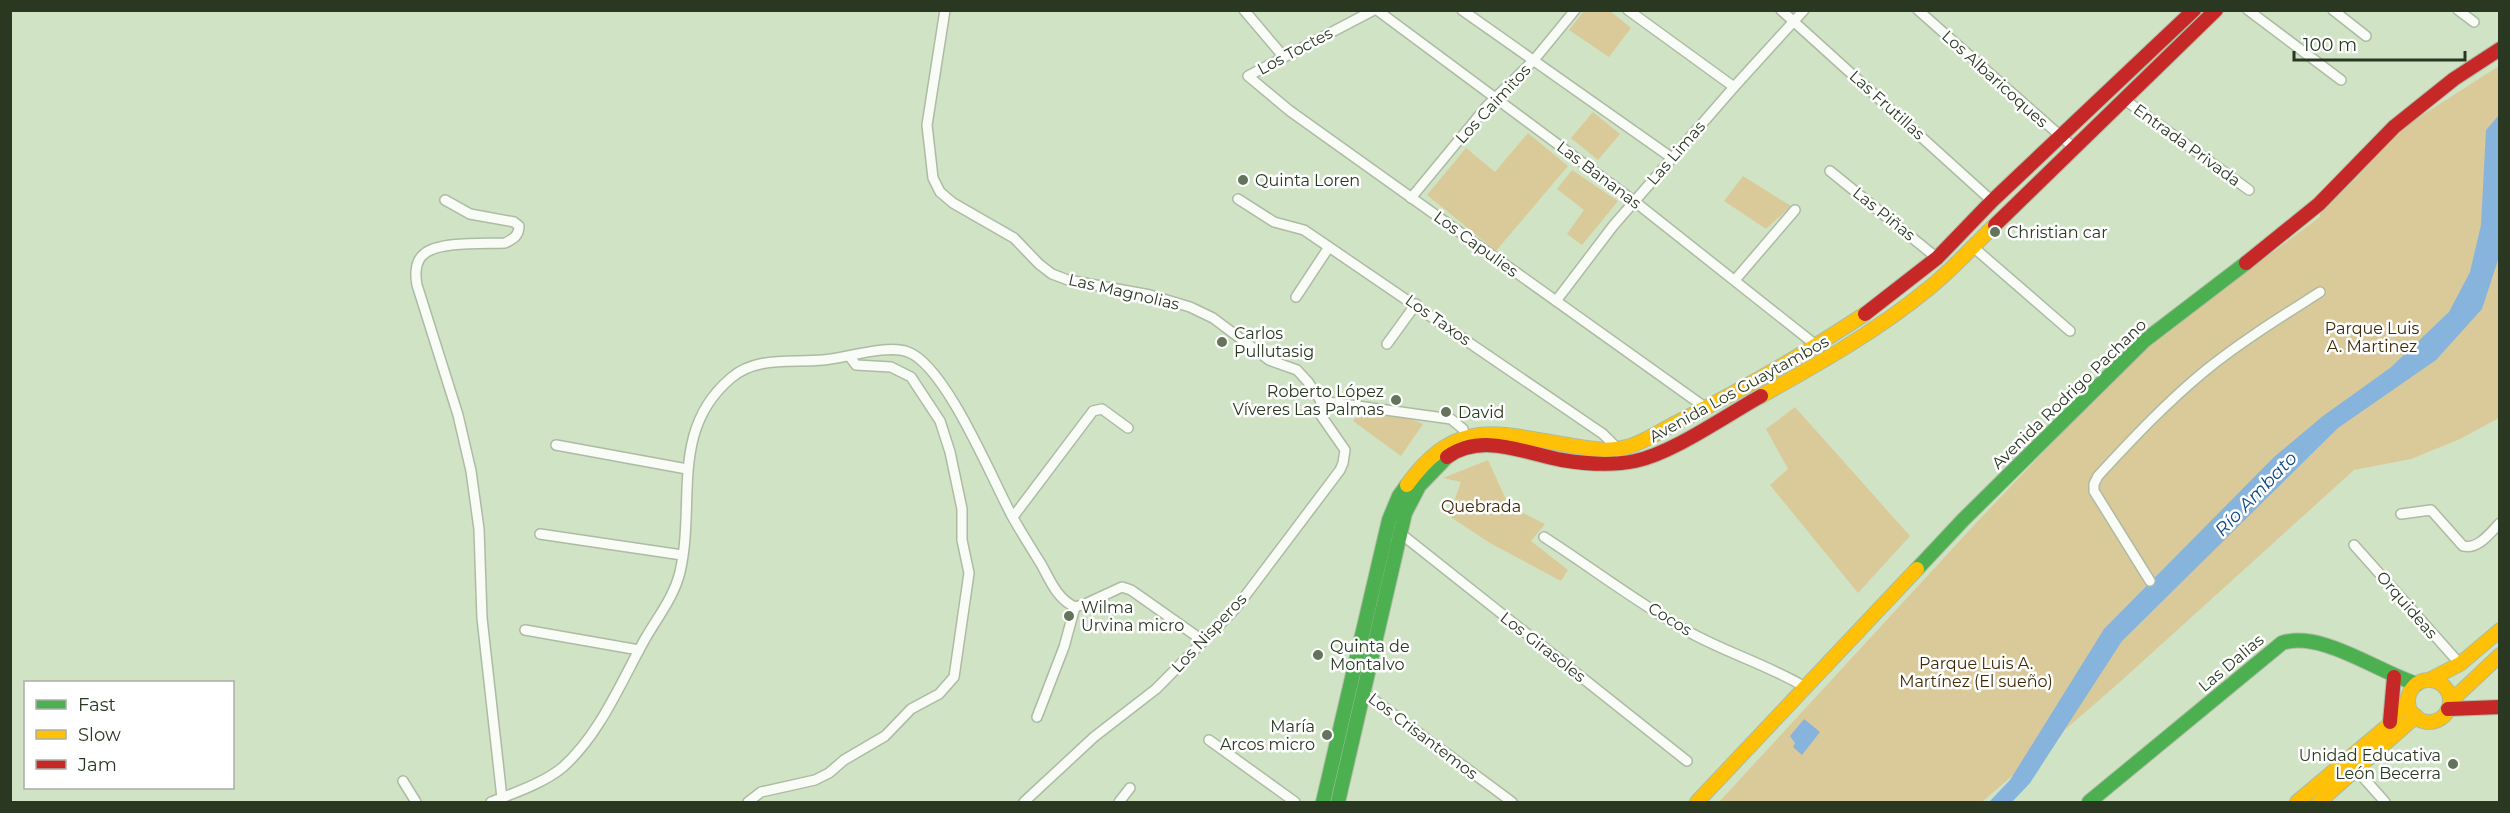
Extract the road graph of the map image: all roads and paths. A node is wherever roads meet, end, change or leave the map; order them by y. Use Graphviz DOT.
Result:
graph roads {
  1 [pos="945,10"];
  2 [pos="1244,10"];
  3 [pos="1375,10"];
  4 [pos="1462,10"];
  5 [pos="1575,10"];
  6 [pos="1628,10"];
  7 [pos="1781,10"];
  8 [pos="1804,10"];
  9 [pos="1918,10"];
  10 [pos="2194,10"];
  11 [pos="2216,10"];
  12 [pos="2248,10"];
  13 [pos="2333,10"];
  14 [pos="2458,10"];
  15 [pos="1794,21"];
  16 [pos="2474,21"];
  17 [pos="2366,36"];
  18 [pos="2499,49"];
  19 [pos="1283,56"];
  20 [pos="1534,60"];
  21 [pos="1248,76"];
  22 [pos="2341,80"];
  23 [pos="1734,87"];
  24 [pos="1495,97"];
  25 [pos="2125,100"];
  26 [pos="2060,138"];
  27 [pos="2073,147"];
  28 [pos="1672,158"];
  29 [pos="1830,171"];
  30 [pos="2250,190"];
  31 [pos="1411,198"];
  32 [pos="1238,199"];
  33 [pos="445,200"];
  34 [pos="1635,201"];
  35 [pos="1992,201"];
  36 [pos="1795,210"];
  37 [pos="1972,246"];
  38 [pos="1329,247"];
  39 [pos="1937,258"];
  40 [pos="1734,280"];
  41 [pos="2320,292"];
  42 [pos="1296,297"];
  43 [pos="1556,301"];
  44 [pos="1416,304"];
  45 [pos="2070,331"];
  46 [pos="1387,344"];
  47 [pos="1817,346"];
  48 [pos="850,357"];
  49 [pos="1321,401"];
  50 [pos="1706,408"];
  51 [pos="1128,428"];
  52 [pos="1466,441"];
  53 [pos="555,445"];
  54 [pos="1618,449"];
  55 [pos="1616,463"];
  56 [pos="687,469"];
  57 [pos="1424,471"];
  58 [pos="2401,514"];
  59 [pos="1013,517"];
  60 [pos="2499,523"];
  61 [pos="1400,533"];
  62 [pos="540,534"];
  63 [pos="1544,537"];
  64 [pos="2354,545"];
  65 [pos="682,555"];
  66 [pos="2150,581"];
  67 [pos="1075,607"];
  68 [pos="525,630"];
  69 [pos="2499,630"];
  70 [pos="1202,640"];
  71 [pos="639,650"];
  72 [pos="2499,655"];
  73 [pos="2460,664"];
  74 [pos="2394,677"];
  75 [pos="1360,681"];
  76 [pos="2423,682"];
  77 [pos="1805,687"];
  78 [pos="2408,699"];
  79 [pos="2449,706"];
  80 [pos="2499,707"];
  81 [pos="2416,716"];
  82 [pos="1037,717"];
  83 [pos="2390,724"];
  84 [pos="1209,740"];
  85 [pos="1687,761"];
  86 [pos="2352,764"];
  87 [pos="403,781"];
  88 [pos="1130,788"];
  89 [pos="502,798"];
  90 [pos="416,802"];
  91 [pos="491,802"];
  92 [pos="748,802"];
  93 [pos="1024,802"];
  94 [pos="1119,802"];
  95 [pos="1295,802"];
  96 [pos="1323,802"];
  97 [pos="1338,802"];
  98 [pos="1512,802"];
  99 [pos="1697,802"];
  100 [pos="2090,802"];
  101 [pos="2298,802"];
  102 [pos="2319,802"];
  103 [pos="2385,802"];
  1 -- 49 [label="street, Las Magnolias"];
  2 -- 19 [label="street"];
  3 -- 19 [label="street, Los Toctes"];
  3 -- 24 [label="street, Las Bananas"];
  4 -- 20 [label="street"];
  5 -- 20 [label="street, Los Caimitos"];
  6 -- 23 [label="street"];
  7 -- 15 [label="street, Las Frutillas"];
  8 -- 15 [label="street, Las Limas"];
  9 -- 26 [label="street, Los Albaricoques"];
  10 -- 26 [label="main road, Avenida Los Guaytambos"];
  11 -- 25 [label="main road, Avenida Los Guaytambos"];
  12 -- 22 [label="street"];
  13 -- 17 [label="street"];
  14 -- 16 [label="street"];
  15 -- 23 [label="street, Las Limas"];
  15 -- 35 [label="street, Las Frutillas"];
  18 -- 77 [label="main road, Avenida Rodrigo Pachano"];
  19 -- 21 [label="street, Los Toctes"];
  20 -- 24 [label="street, Los Caimitos"];
  20 -- 28 [label="street"];
  21 -- 31 [label="street, Los Capulies"];
  23 -- 28 [label="street, Las Limas"];
  24 -- 31 [label="street, Los Caimitos"];
  24 -- 34 [label="street, Las Bananas"];
  25 -- 27 [label="main road, Avenida Los Guaytambos"];
  25 -- 30 [label="street, Entrada Privada"];
  26 -- 27 [label="street, Los Albaricoques"];
  26 -- 35 [label="main road, Avenida Los Guaytambos"];
  27 -- 37 [label="main road, Avenida Los Guaytambos"];
  28 -- 34 [label="street, Las Limas"];
  29 -- 39 [label="street, Las Piñas"];
  31 -- 43 [label="street, Los Capulies"];
  32 -- 38 [label="street, Los Taxos"];
  33 -- 89 [label="street"];
  34 -- 40 [label="street, Las Bananas"];
  34 -- 43 [label="street, Las Limas"];
  35 -- 39 [label="main road, Avenida Los Guaytambos"];
  36 -- 40 [label="street"];
  37 -- 45 [label="street"];
  37 -- 55 [label="main road, Avenida Los Guaytambos"];
  38 -- 42 [label="street"];
  38 -- 44 [label="street, Los Taxos"];
  39 -- 47 [label="main road, Avenida Los Guaytambos"];
  40 -- 47 [label="street, Las Bananas"];
  41 -- 66 [label="street"];
  43 -- 50 [label="street, Los Capulies"];
  44 -- 46 [label="street"];
  44 -- 54 [label="street, Los Taxos"];
  47 -- 50 [label="main road, Avenida Los Guaytambos"];
  48 -- 56 [label="street"];
  48 -- 59 [label="street"];
  48 -- 92 [label="street"];
  49 -- 52 [label="street"];
  49 -- 70 [label="street, Los Nisperos"];
  50 -- 54 [label="main road, Avenida Los Guaytambos"];
  51 -- 59 [label="street"];
  52 -- 54 [label="main road, Avenida Los Guaytambos"];
  52 -- 55 [label="main road, Avenida Los Guaytambos"];
  52 -- 57 [label="main road, Avenida Los Guaytambos"];
  53 -- 56 [label="street"];
  54 -- 55 [label="street"];
  56 -- 65 [label="street"];
  57 -- 61 [label="main road, Avenida Los Guaytambos"];
  57 -- 75 [label="main road, Avenida Los Guaytambos"];
  58 -- 60 [label="street"];
  59 -- 67 [label="street"];
  61 -- 75 [label="main road, Avenida Los Guaytambos"];
  61 -- 85 [label="street, Los Girasoles"];
  62 -- 65 [label="street"];
  63 -- 77 [label="street, Cocos"];
  64 -- 73 [label="street, Orquideas"];
  65 -- 71 [label="street"];
  67 -- 70 [label="street"];
  67 -- 82 [label="street"];
  68 -- 71 [label="street"];
  69 -- 73 [label="main road"];
  70 -- 93 [label="street, Los Nisperos"];
  71 -- 89 [label="street"];
  72 -- 79 [label="main road"];
  73 -- 76 [label="main road"];
  74 -- 76 [label="main road, Las Dalias"];
  74 -- 83 [label="main road"];
  74 -- 100 [label="main road, Las Dalias"];
  75 -- 96 [label="main road, Avenida Los Guaytambos"];
  75 -- 97 [label="main road, Avenida Los Guaytambos"];
  75 -- 98 [label="street, Los Crisantemos"];
  76 -- 78 [label="main road"];
  76 -- 79 [label="main road"];
  77 -- 99 [label="main road, Avenida Rodrigo Pachano"];
  78 -- 81 [label="main road"];
  78 -- 83 [label="main road"];
  79 -- 80 [label="main road"];
  79 -- 81 [label="main road"];
  81 -- 86 [label="main road"];
  83 -- 86 [label="main road"];
  84 -- 95 [label="street"];
  86 -- 101 [label="main road"];
  86 -- 102 [label="main road"];
  86 -- 103 [label="street"];
  87 -- 90 [label="street"];
  88 -- 94 [label="street"];
  89 -- 91 [label="street"];
}
